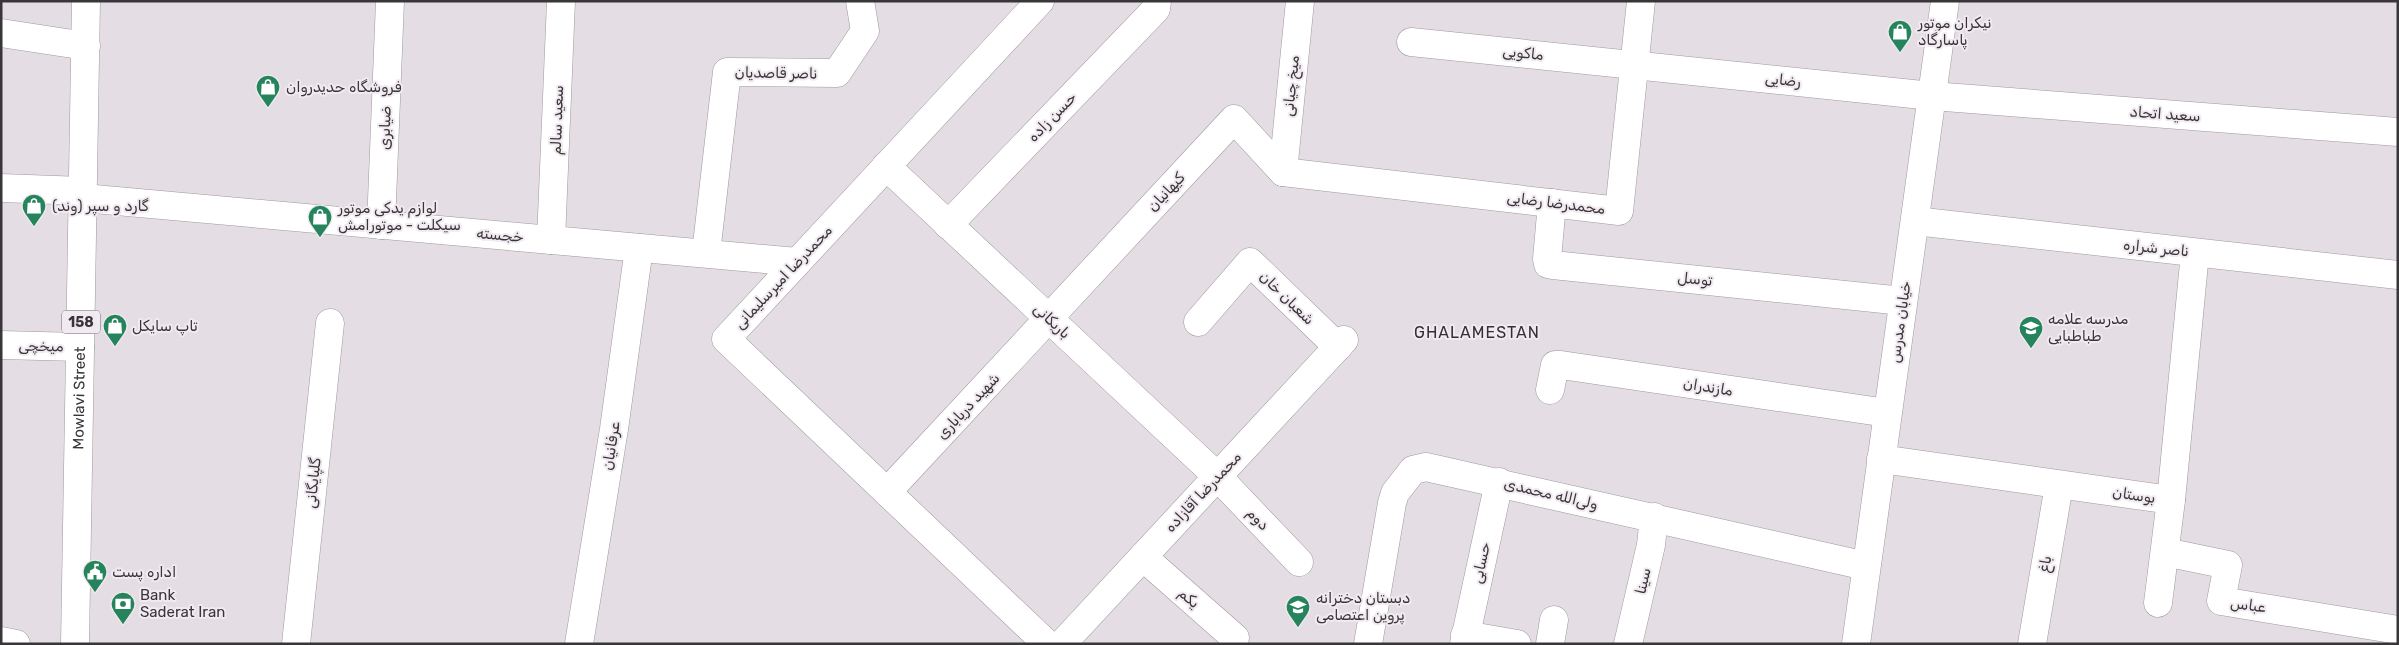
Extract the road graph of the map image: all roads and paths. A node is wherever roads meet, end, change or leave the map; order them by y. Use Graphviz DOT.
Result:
graph roads {
  1 [pos="86,1"];
  2 [pos="390,1"];
  3 [pos="561,1"];
  4 [pos="860,1"];
  5 [pos="1040,1"];
  6 [pos="1300,1"];
  7 [pos="1641,1"];
  8 [pos="1945,1"];
  9 [pos="1156,5"];
  10 [pos="1,33"];
  11 [pos="1411,42"];
  12 [pos="86,46"];
  13 [pos="1635,65"];
  14 [pos="1932,96"];
  15 [pos="2398,132"];
  16 [pos="886,166"];
  17 [pos="1283,172"];
  18 [pos="1,188"];
  19 [pos="83,195"];
  20 [pos="1552,203"];
  21 [pos="1915,221"];
  22 [pos="381,225"];
  23 [pos="948,225"];
  24 [pos="551,240"];
  25 [pos="639,248"];
  26 [pos="2195,253"];
  27 [pos="706,254"];
  28 [pos="797,262"];
  29 [pos="2398,275"];
  30 [pos="1903,301"];
  31 [pos="1049,319"];
  32 [pos="1198,322"];
  33 [pos="330,323"];
  34 [pos="1341,343"];
  35 [pos="1,346"];
  36 [pos="80,347"];
  37 [pos="1550,390"];
  38 [pos="1886,413"];
  39 [pos="1881,459"];
  40 [pos="1217,476"];
  41 [pos="1499,482"];
  42 [pos="2059,485"];
  43 [pos="888,492"];
  44 [pos="2171,500"];
  45 [pos="1654,517"];
  46 [pos="2165,552"];
  47 [pos="1143,557"];
  48 [pos="1299,562"];
  49 [pos="1866,566"];
  50 [pos="2158,602"];
  51 [pos="2398,630"];
  52 [pos="1235,638"];
  53 [pos="1464,639"];
  54 [pos="1,641"];
  55 [pos="16,644"];
  56 [pos="75,644"];
  57 [pos="296,644"];
  58 [pos="579,644"];
  59 [pos="1047,644"];
  60 [pos="1062,644"];
  61 [pos="1368,644"];
  62 [pos="1517,644"];
  63 [pos="1628,644"];
  64 [pos="1856,644"];
  65 [pos="2032,644"];
  1 -- 12 [label="street, Mowlavi Street / 158"];
  2 -- 22 [label="street, ضیابری"];
  3 -- 24 [label="street, سعید سالم"];
  4 -- 27 [label="street, ناصر قاصدیان"];
  5 -- 16 [label="street, محمدرضا امیرسلیمانی"];
  6 -- 17 [label="street, میخ چیانی"];
  7 -- 13 [label="street, محمدرضا رضایی"];
  8 -- 14 [label="street, خیابان مدرس"];
  9 -- 23 [label="street, حسن زاده"];
  10 -- 12 [label="street"];
  11 -- 13 [label="street, ماکویی"];
  12 -- 19 [label="street, Mowlavi Street / 158"];
  13 -- 14 [label="street, رضایی"];
  13 -- 20 [label="street, محمدرضا رضایی"];
  14 -- 15 [label="street, سعید اتحاد"];
  14 -- 21 [label="street, خیابان مدرس"];
  16 -- 23 [label="street, باریکانی"];
  16 -- 28 [label="street, محمدرضا امیرسلیمانی"];
  17 -- 20 [label="street, محمدرضا رضایی"];
  17 -- 31 [label="street, کیهانیان"];
  18 -- 19 [label="street, خجسته"];
  19 -- 22 [label="street, خجسته"];
  19 -- 36 [label="street, Mowlavi Street / 158"];
  20 -- 30 [label="street, توسل"];
  21 -- 26 [label="street, ناصر شراره"];
  21 -- 30 [label="street, خیابان مدرس"];
  22 -- 24 [label="street, خجسته"];
  23 -- 31 [label="street, باریکانی"];
  24 -- 25 [label="street, خجسته"];
  25 -- 27 [label="street, خجسته"];
  25 -- 58 [label="street, عرفانیان"];
  26 -- 29 [label="street, ناصر شراره"];
  26 -- 44 [label="street, بوستان"];
  27 -- 28 [label="street, خجسته"];
  28 -- 43 [label="street, محمدرضا امیرسلیمانی"];
  30 -- 38 [label="street, خیابان مدرس"];
  31 -- 40 [label="street, باریکانی"];
  31 -- 43 [label="street, شهید دریاباری"];
  32 -- 34 [label="street, شعبان خان"];
  33 -- 57 [label="street, گلپایگانی"];
  34 -- 40 [label="street, محمدرضا آقازاده"];
  35 -- 36 [label="street, میخچی"];
  36 -- 56 [label="street, Mowlavi Street / 158"];
  37 -- 38 [label="street, مازندران"];
  38 -- 39 [label="street, خیابان مدرس"];
  39 -- 42 [label="street, بوستان"];
  39 -- 49 [label="street, خیابان مدرس"];
  40 -- 47 [label="street, محمدرضا آقازاده"];
  40 -- 48 [label="street, دوم"];
  41 -- 45 [label="street, ولی‌الله محمدی"];
  41 -- 53 [label="street, حسابی"];
  41 -- 61 [label="street, ولی‌الله محمدی"];
  42 -- 44 [label="street, بوستان"];
  42 -- 65 [label="street, باغ"];
  43 -- 59 [label="street, محمدرضا امیرسلیمانی"];
  44 -- 46 [label="street"];
  45 -- 49 [label="street, ولی‌الله محمدی"];
  45 -- 63 [label="street, سینا"];
  46 -- 50 [label="street"];
  46 -- 51 [label="street, عباس"];
  47 -- 52 [label="street, یکم"];
  47 -- 60 [label="street, محمدرضا آقازاده"];
  49 -- 64 [label="street, خیابان مدرس"];
  53 -- 62 [label="street"];
  54 -- 55 [label="street"];
}
